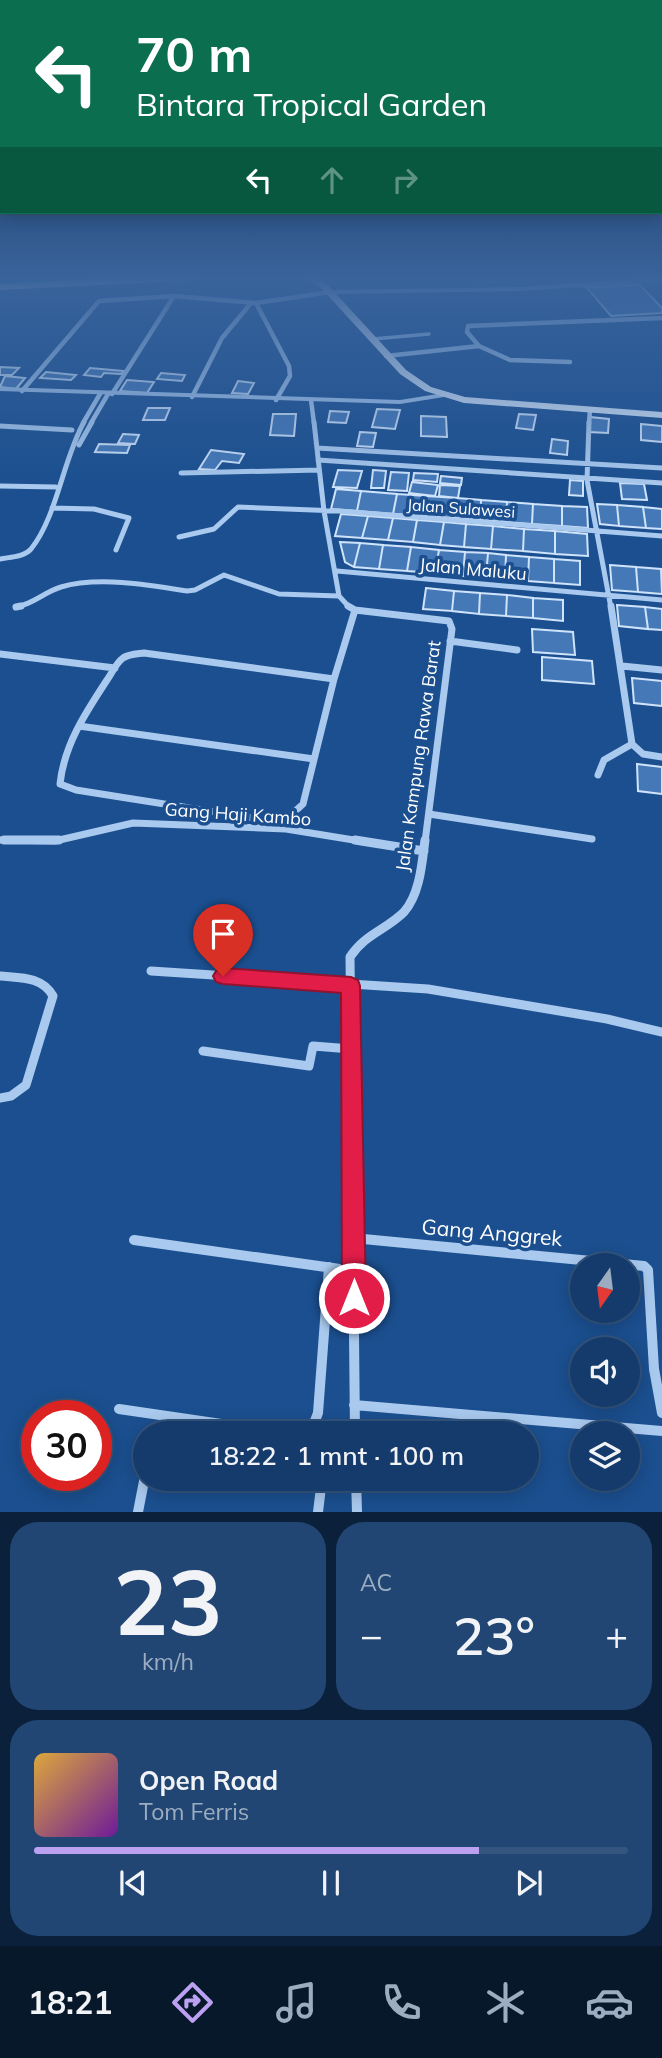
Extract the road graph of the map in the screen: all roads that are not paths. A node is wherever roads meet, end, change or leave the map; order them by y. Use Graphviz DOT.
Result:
graph roads {
  1 [pos="60,348"];
  2 [pos="139,348"];
  3 [pos="217,348"];
  4 [pos="278,348"];
  5 [pos="378,348"];
  6 [pos="464,348"];
  7 [pos="481,348"];
  8 [pos="386,356"];
  9 [pos="570,362"];
  10 [pos="0,390"];
  11 [pos="22,391"];
  12 [pos="107,394"];
  13 [pos="443,395"];
  14 [pos="192,397"];
  15 [pos="276,400"];
  16 [pos="311,400"];
  17 [pos="590,410"];
  18 [pos="662,415"];
  19 [pos="0,426"];
  20 [pos="72,430"];
  21 [pos="79,445"];
  22 [pos="317,448"];
  23 [pos="318,460"];
  24 [pos="586,462"];
  25 [pos="662,468"];
  26 [pos="319,470"];
  27 [pos="181,472"];
  28 [pos="587,480"];
  29 [pos="662,483"];
  30 [pos="0,486"];
  31 [pos="56,488"];
  32 [pos="52,508"];
  33 [pos="324,511"];
  34 [pos="596,531"];
  35 [pos="662,536"];
  36 [pos="179,537"];
  37 [pos="116,550"];
  38 [pos="0,559"];
  39 [pos="337,571"];
  40 [pos="607,595"];
  41 [pos="339,596"];
  42 [pos="662,600"];
  43 [pos="16,607"];
  44 [pos="355,610"];
  45 [pos="450,641"];
  46 [pos="517,650"];
  47 [pos="0,654"];
  48 [pos="622,666"];
  49 [pos="116,668"];
  50 [pos="662,670"];
  51 [pos="334,679"];
  52 [pos="79,726"];
  53 [pos="632,744"];
  54 [pos="662,757"];
  55 [pos="314,759"];
  56 [pos="597,775"];
  57 [pos="429,814"];
  58 [pos="592,839"];
  59 [pos="0,840"];
  60 [pos="424,851"];
  61 [pos="151,971"];
  62 [pos="0,976"];
  63 [pos="351,986"];
  64 [pos="662,1032"];
  65 [pos="351,1049"];
  66 [pos="203,1051"];
  67 [pos="0,1098"];
  68 [pos="353,1238"];
  69 [pos="134,1240"];
  70 [pos="570,1259"];
  71 [pos="640,1266"];
  72 [pos="329,1268"];
  73 [pos="354,1271"];
  74 [pos="658,1369"];
  75 [pos="354,1405"];
  76 [pos="119,1409"];
  77 [pos="662,1413"];
  78 [pos="201,1421"];
  79 [pos="315,1421"];
  80 [pos="355,1421"];
  81 [pos="662,1431"];
  82 [pos="142,1491"];
  83 [pos="321,1491"];
  84 [pos="356,1491"];
  85 [pos="138,1512"];
  86 [pos="318,1512"];
  87 [pos="357,1512"];
  1 -- 11 [label="street"];
  2 -- 12 [label="street"];
  3 -- 14 [label="street"];
  4 -- 15 [label="street"];
  5 -- 8 [label="main road"];
  6 -- 8 [label="street"];
  7 -- 9 [label="street"];
  8 -- 13 [label="main road"];
  10 -- 11 [label="street"];
  11 -- 12 [label="street"];
  12 -- 14 [label="street"];
  12 -- 21 [label="street"];
  12 -- 31 [label="street"];
  13 -- 16 [label="street"];
  13 -- 17 [label="main road"];
  14 -- 15 [label="street"];
  15 -- 16 [label="street"];
  16 -- 22 [label="street"];
  17 -- 18 [label="main road"];
  17 -- 24 [label="street"];
  19 -- 20 [label="street"];
  22 -- 23 [label="street"];
  22 -- 24 [label="street"];
  23 -- 26 [label="street"];
  23 -- 28 [label="street"];
  24 -- 25 [label="street"];
  24 -- 28 [label="street"];
  26 -- 27 [label="street"];
  26 -- 33 [label="street"];
  28 -- 29 [label="street"];
  28 -- 34 [label="street"];
  30 -- 31 [label="street"];
  31 -- 32 [label="street"];
  32 -- 37 [label="street"];
  32 -- 38 [label="street"];
  33 -- 34 [label="street, Jalan Sulawesi"];
  33 -- 36 [label="street, Jalan Sulawesi"];
  33 -- 39 [label="street"];
  34 -- 35 [label="street, Jalan Sulawesi"];
  34 -- 40 [label="street"];
  39 -- 40 [label="street, Jalan Maluku"];
  39 -- 41 [label="street"];
  40 -- 42 [label="street, Jalan Maluku"];
  40 -- 48 [label="street"];
  41 -- 43 [label="street"];
  41 -- 44 [label="street"];
  44 -- 45 [label="street, Jalan Kampung Rawa Barat"];
  44 -- 51 [label="street"];
  45 -- 46 [label="street"];
  45 -- 57 [label="street, Jalan Kampung Rawa Barat"];
  47 -- 49 [label="street"];
  48 -- 50 [label="street"];
  48 -- 53 [label="street"];
  49 -- 51 [label="street"];
  49 -- 52 [label="street"];
  51 -- 55 [label="street"];
  52 -- 55 [label="street"];
  52 -- 55 [label="street"];
  53 -- 54 [label="street"];
  53 -- 56 [label="street"];
  57 -- 58 [label="street"];
  57 -- 60 [label="street, Jalan Kampung Rawa Barat"];
  59 -- 60 [label="street, Gang Haji Kambo"];
  60 -- 63 [label="street, Jalan Kampung Rawa Barat"];
  61 -- 63 [label="street"];
  62 -- 67 [label="street"];
  63 -- 64 [label="street"];
  63 -- 65 [label="street, Jalan Kampung Rawa Barat"];
  65 -- 66 [label="street"];
  65 -- 68 [label="street, Jalan Kampung Rawa Barat"];
  68 -- 70 [label="street, Gang Anggrek"];
  68 -- 73 [label="street, Jalan Kampung Rawa Barat"];
  69 -- 72 [label="street"];
  71 -- 74 [label="street"];
  72 -- 73 [label="street"];
  72 -- 79 [label="street"];
  73 -- 75 [label="street, Jalan Kampung Rawa Barat"];
  74 -- 77 [label="street"];
  75 -- 80 [label="street, Jalan Kampung Rawa Barat"];
  75 -- 81 [label="street"];
  76 -- 78 [label="street"];
  82 -- 85 [label="street"];
  83 -- 86 [label="street"];
  84 -- 87 [label="street"];
}
